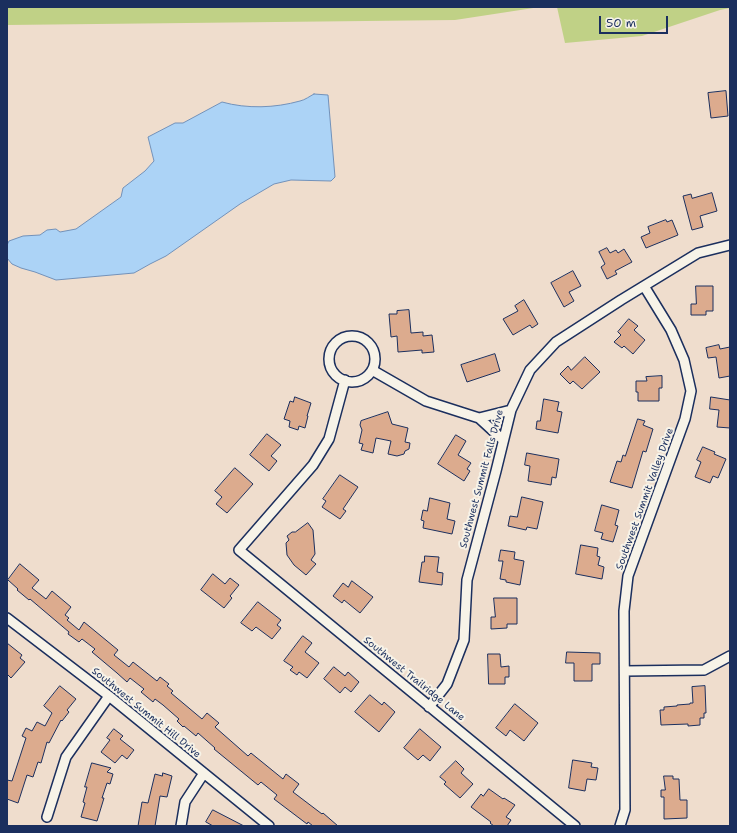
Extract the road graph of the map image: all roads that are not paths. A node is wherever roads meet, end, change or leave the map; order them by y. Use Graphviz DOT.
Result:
graph roads {
  1 [pos="730,245"];
  2 [pos="644,286"];
  3 [pos="372,370"];
  4 [pos="345,380"];
  5 [pos="511,410"];
  6 [pos="479,418"];
  7 [pos="503,440"];
  8 [pos="7,618"];
  9 [pos="730,656"];
  10 [pos="624,671"];
  11 [pos="109,696"];
  12 [pos="430,707"];
  13 [pos="204,773"];
  14 [pos="47,817"];
  15 [pos="181,826"];
  16 [pos="269,826"];
  17 [pos="575,826"];
  18 [pos="620,826"];
  1 -- 2 [label="street, Southwest Summit Falls Drive"];
  2 -- 5 [label="street, Southwest Summit Falls Drive"];
  2 -- 10 [label="street, Southwest Summit Valley Drive"];
  3 -- 4 [label="street"];
  3 -- 4 [label="street"];
  3 -- 6 [label="street"];
  4 -- 12 [label="street, Southwest Trailridge Lane"];
  5 -- 6 [label="street"];
  5 -- 7 [label="street, Southwest Summit Falls Drive"];
  6 -- 7 [label="street"];
  7 -- 12 [label="street, Southwest Summit Falls Drive"];
  8 -- 11 [label="street, Southwest Summit Hill Drive"];
  9 -- 10 [label="street"];
  10 -- 18 [label="street, Southwest Summit Valley Drive"];
  11 -- 13 [label="street, Southwest Summit Hill Drive"];
  11 -- 14 [label="street"];
  12 -- 17 [label="street, Southwest Trailridge Lane"];
  13 -- 15 [label="street"];
  13 -- 16 [label="street, Southwest Summit Hill Drive"];
}
